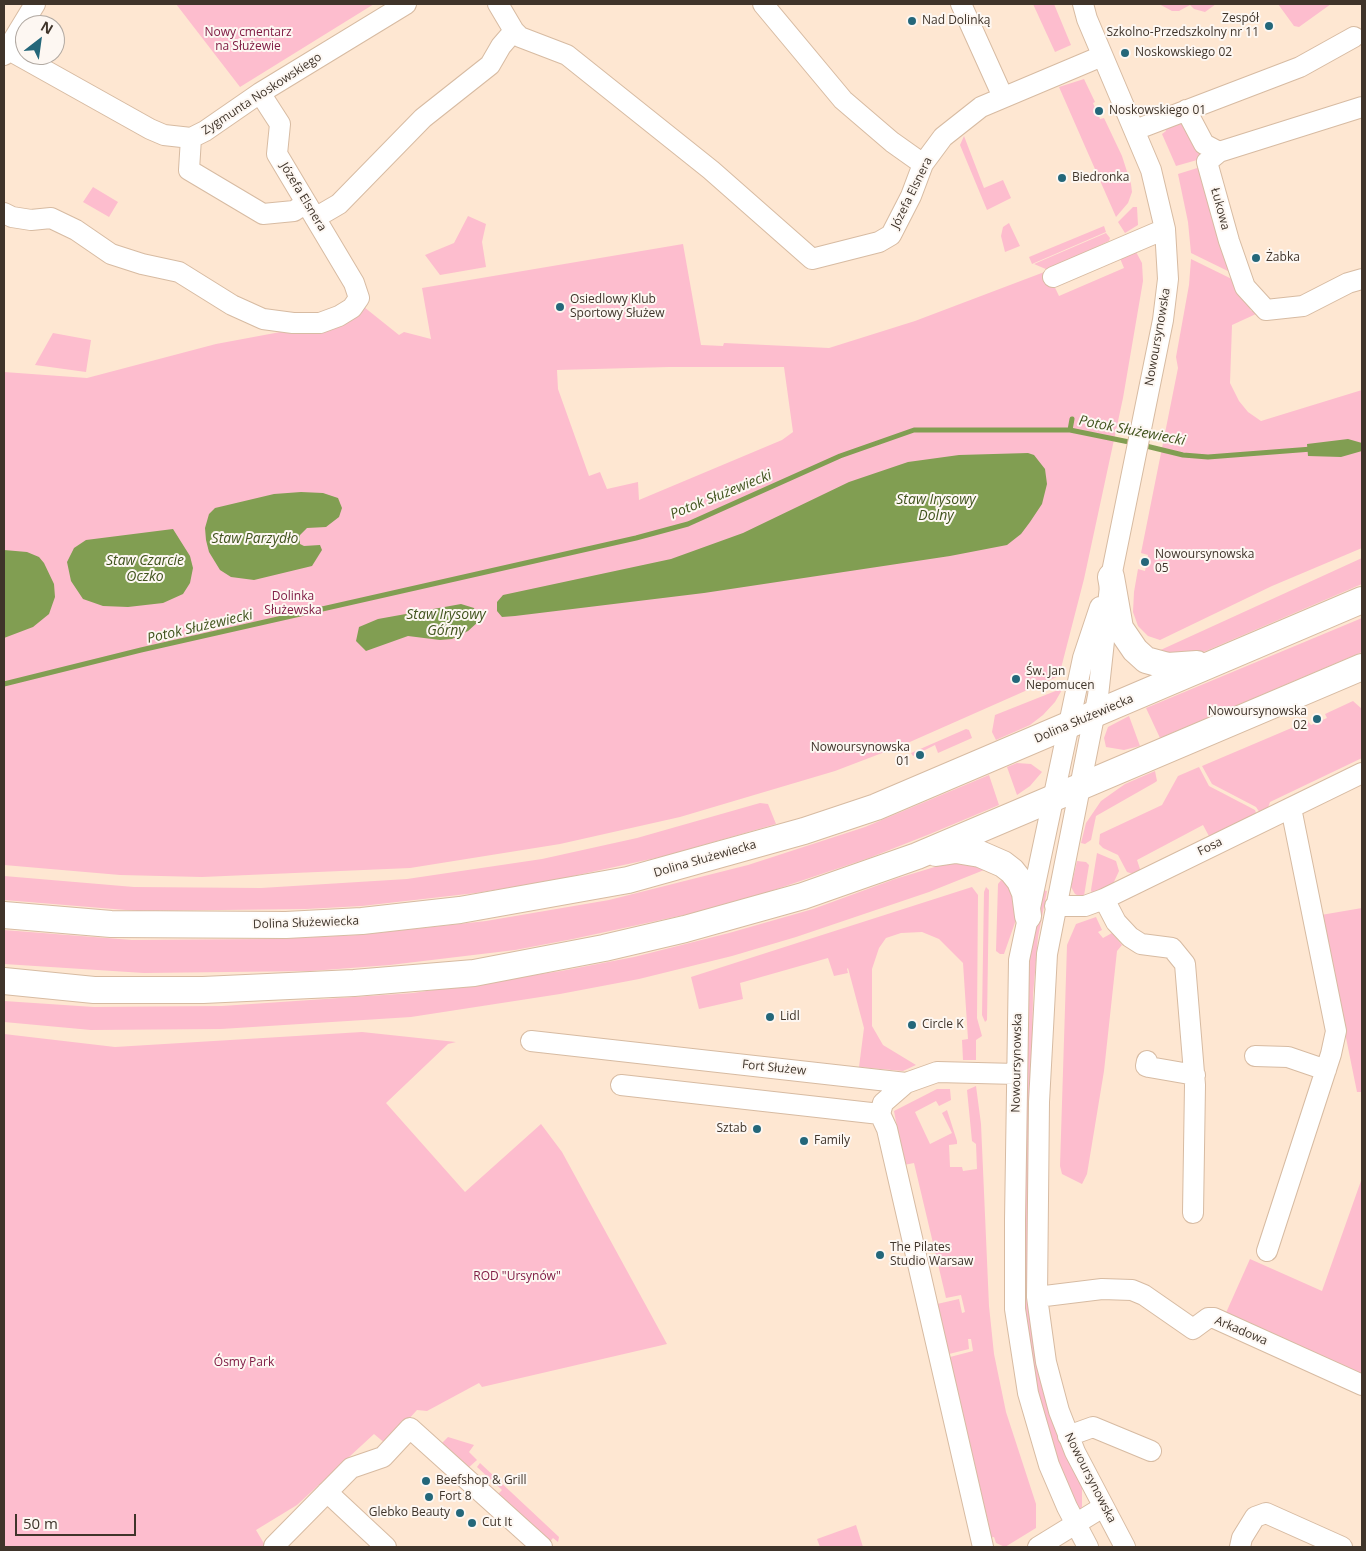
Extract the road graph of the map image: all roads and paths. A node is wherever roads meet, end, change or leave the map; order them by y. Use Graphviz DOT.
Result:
graph roads {
  1 [pos="35,4"];
  2 [pos="406,4"];
  3 [pos="498,4"];
  4 [pos="763,4"];
  5 [pos="961,4"];
  6 [pos="1073,4"];
  7 [pos="1085,11"];
  8 [pos="514,31"];
  9 [pos="1354,37"];
  10 [pos="6,52"];
  11 [pos="1102,56"];
  12 [pos="260,93"];
  13 [pos="1003,98"];
  14 [pos="1362,107"];
  15 [pos="1186,110"];
  16 [pos="1135,130"];
  17 [pos="191,138"];
  18 [pos="1219,152"];
  19 [pos="923,164"];
  20 [pos="311,211"];
  21 [pos="4,213"];
  22 [pos="1165,229"];
  23 [pos="1053,277"];
  24 [pos="1362,279"];
  25 [pos="1111,576"];
  26 [pos="1362,600"];
  27 [pos="1218,662"];
  28 [pos="1362,667"];
  29 [pos="1095,714"];
  30 [pos="1069,726"];
  31 [pos="1362,773"];
  32 [pos="1081,787"];
  33 [pos="1053,798"];
  34 [pos="1291,808"];
  35 [pos="918,856"];
  36 [pos="1104,899"];
  37 [pos="1055,906"];
  38 [pos="4,915"];
  39 [pos="1028,916"];
  40 [pos="4,981"];
  41 [pos="531,1042"];
  42 [pos="1255,1056"];
  43 [pos="1147,1060"];
  44 [pos="1326,1070"];
  45 [pos="1016,1074"];
  46 [pos="1195,1075"];
  47 [pos="906,1083"];
  48 [pos="621,1086"];
  49 [pos="880,1114"];
  50 [pos="1193,1213"];
  51 [pos="1267,1251"];
  52 [pos="1037,1297"];
  53 [pos="1362,1384"];
  54 [pos="1068,1436"];
  55 [pos="1151,1450"];
  56 [pos="465,1476"];
  57 [pos="327,1492"];
  58 [pos="1103,1507"];
  59 [pos="1076,1524"];
  60 [pos="274,1546"];
  61 [pos="386,1547"];
  62 [pos="523,1547"];
  63 [pos="542,1547"];
  64 [pos="983,1547"];
  65 [pos="1038,1547"];
  66 [pos="1088,1547"];
  67 [pos="1125,1547"];
  68 [pos="1240,1547"];
  69 [pos="1342,1547"];
  1 -- 10 [label="street"];
  2 -- 12 [label="street, Zygmunta Noskowskiego"];
  3 -- 8 [label="street"];
  4 -- 19 [label="street"];
  5 -- 13 [label="street"];
  6 -- 7 [label="street, Nowoursynowska"];
  7 -- 11 [label="street, Nowoursynowska"];
  8 -- 19 [label="street, Józefa Elsnera"];
  8 -- 20 [label="street"];
  9 -- 15 [label="street"];
  10 -- 17 [label="street, Zygmunta Noskowskiego"];
  11 -- 13 [label="street, Józefa Elsnera"];
  11 -- 16 [label="street, Nowoursynowska"];
  12 -- 17 [label="street, Zygmunta Noskowskiego"];
  12 -- 20 [label="street, Józefa Elsnera"];
  13 -- 19 [label="street, Józefa Elsnera"];
  14 -- 18 [label="street"];
  15 -- 16 [label="street"];
  15 -- 18 [label="street"];
  16 -- 22 [label="street, Nowoursynowska"];
  17 -- 20 [label="street"];
  18 -- 24 [label="street, Łukowa"];
  20 -- 21 [label="street, Józefa Elsnera"];
  22 -- 23 [label="street"];
  22 -- 25 [label="street, Nowoursynowska"];
  25 -- 27 [label="main road"];
  25 -- 29 [label="street, Nowoursynowska"];
  25 -- 30 [label="street, Nowoursynowska"];
  26 -- 27 [label="main road, Dolina Służewiecka"];
  27 -- 29 [label="main road, Dolina Służewiecka"];
  28 -- 32 [label="main road"];
  29 -- 30 [label="main road, Dolina Służewiecka"];
  29 -- 32 [label="street, Nowoursynowska"];
  30 -- 33 [label="street, Nowoursynowska"];
  30 -- 38 [label="main road, Dolina Służewiecka"];
  31 -- 34 [label="street, Fosa"];
  32 -- 33 [label="main road"];
  32 -- 37 [label="street, Nowoursynowska"];
  33 -- 35 [label="main road"];
  33 -- 39 [label="street, Nowoursynowska"];
  34 -- 36 [label="street, Fosa"];
  34 -- 44 [label="street"];
  35 -- 39 [label="main road"];
  35 -- 40 [label="main road"];
  36 -- 37 [label="street, Fosa"];
  36 -- 46 [label="street"];
  37 -- 52 [label="street, Nowoursynowska"];
  39 -- 45 [label="street, Nowoursynowska"];
  41 -- 47 [label="street, Fort Służew"];
  42 -- 44 [label="street"];
  43 -- 46 [label="street"];
  44 -- 51 [label="street"];
  45 -- 47 [label="street, Fort Służew"];
  45 -- 59 [label="street, Nowoursynowska"];
  46 -- 50 [label="street"];
  47 -- 49 [label="street"];
  48 -- 49 [label="street"];
  49 -- 64 [label="street"];
  52 -- 53 [label="street, Arkadowa"];
  52 -- 54 [label="street, Nowoursynowska"];
  54 -- 55 [label="street"];
  54 -- 58 [label="street, Nowoursynowska"];
  56 -- 57 [label="street"];
  56 -- 62 [label="street"];
  56 -- 63 [label="street"];
  57 -- 60 [label="street"];
  57 -- 61 [label="street"];
  58 -- 59 [label="street"];
  58 -- 67 [label="street, Nowoursynowska"];
  59 -- 65 [label="street"];
  59 -- 66 [label="street, Nowoursynowska"];
  68 -- 69 [label="street"];
}
